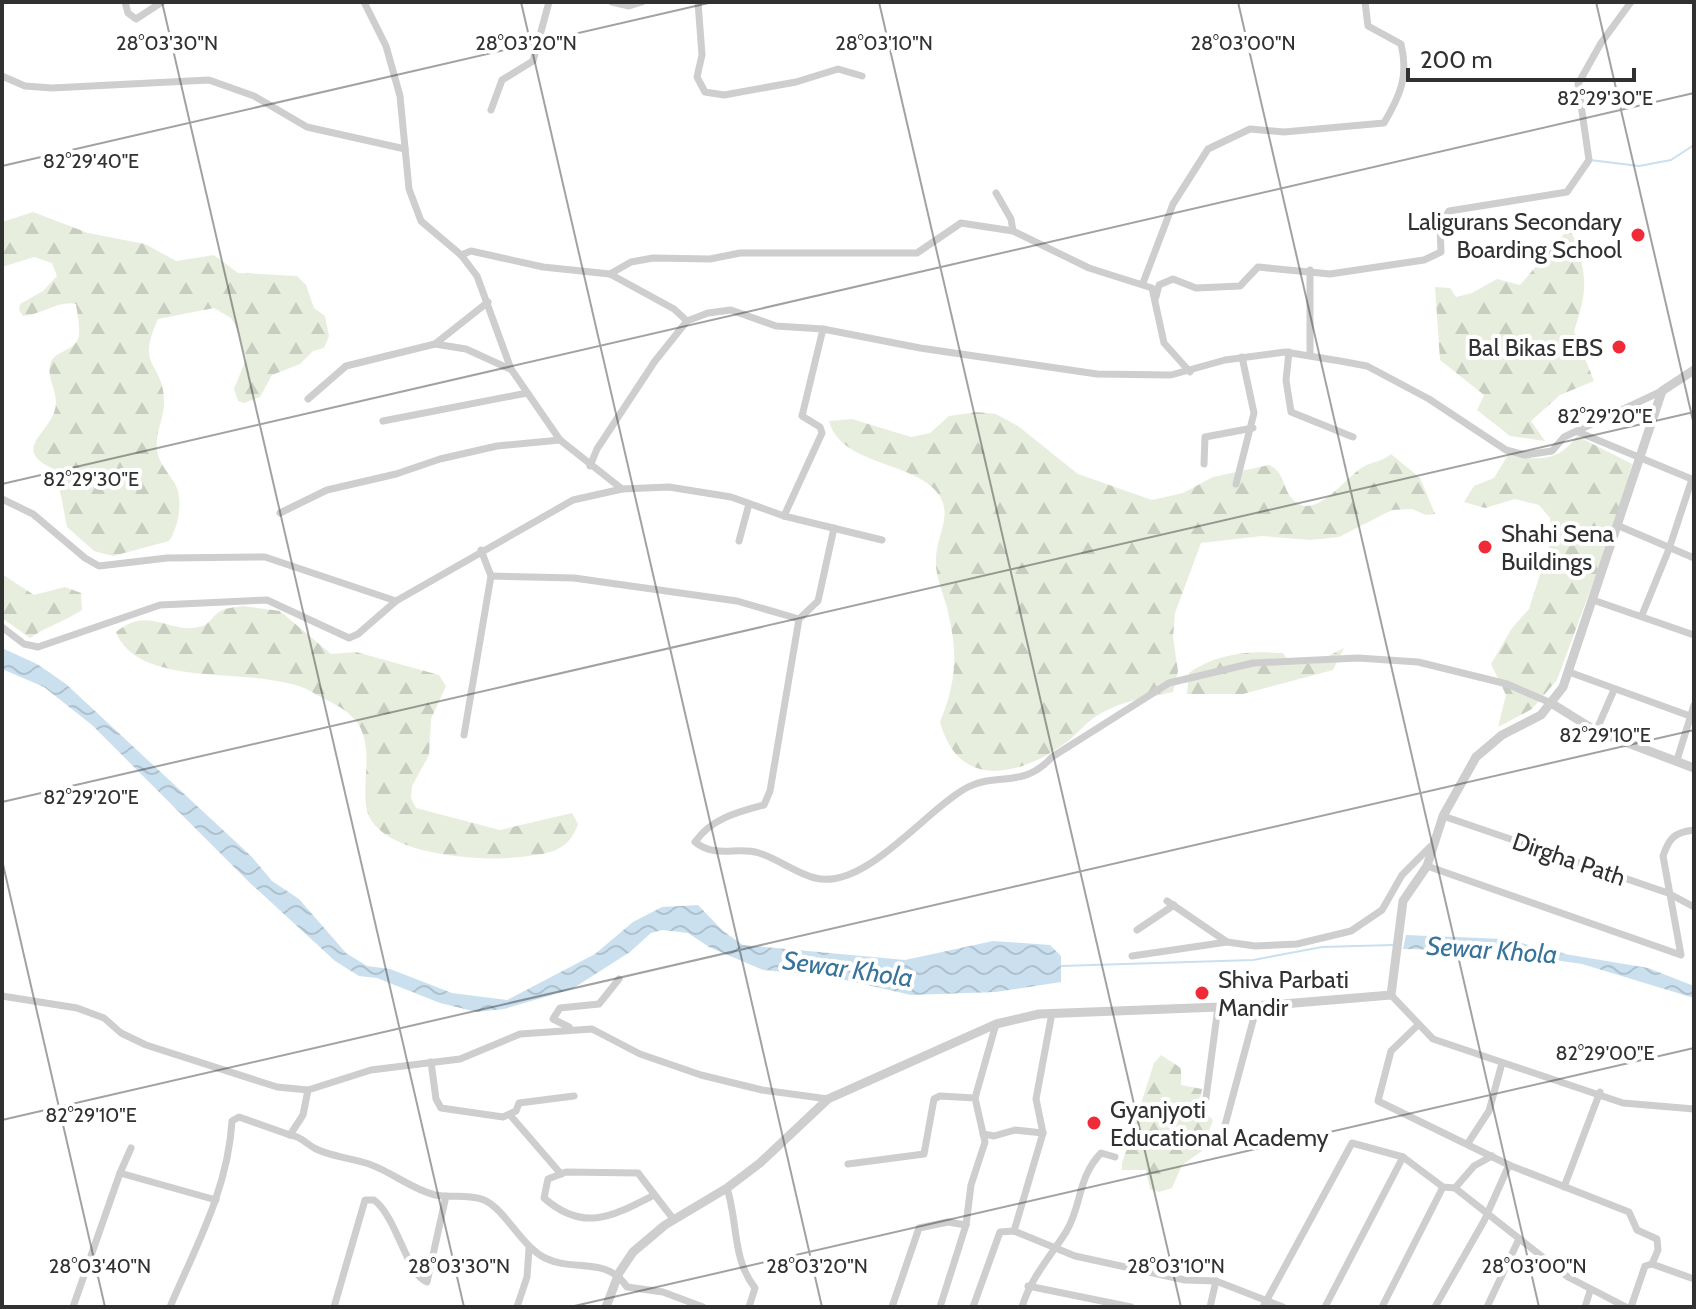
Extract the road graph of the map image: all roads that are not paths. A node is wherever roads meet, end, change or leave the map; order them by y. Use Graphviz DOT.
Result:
graph roads {
  1 [pos="125,2"];
  2 [pos="162,2"];
  3 [pos="364,2"];
  4 [pos="549,2"];
  5 [pos="612,2"];
  6 [pos="642,2"];
  7 [pos="698,2"];
  8 [pos="1365,2"];
  9 [pos="1631,2"];
  10 [pos="2,76"];
  11 [pos="862,76"];
  12 [pos="491,110"];
  13 [pos="405,149"];
  14 [pos="996,193"];
  15 [pos="1013,231"];
  16 [pos="461,255"];
  17 [pos="1310,270"];
  18 [pos="610,274"];
  19 [pos="1143,283"];
  20 [pos="1156,297"];
  21 [pos="488,302"];
  22 [pos="687,321"];
  23 [pos="823,329"];
  24 [pos="435,344"];
  25 [pos="1289,352"];
  26 [pos="1310,355"];
  27 [pos="1242,357"];
  28 [pos="511,369"];
  29 [pos="1694,370"];
  30 [pos="1190,372"];
  31 [pos="1662,391"];
  32 [pos="527,393"];
  33 [pos="308,399"];
  34 [pos="383,421"];
  35 [pos="1253,428"];
  36 [pos="1578,432"];
  37 [pos="1353,437"];
  38 [pos="560,440"];
  39 [pos="1641,458"];
  40 [pos="1204,464"];
  41 [pos="590,466"];
  42 [pos="1693,479"];
  43 [pos="1236,484"];
  44 [pos="622,489"];
  45 [pos="2,499"];
  46 [pos="749,504"];
  47 [pos="280,513"];
  48 [pos="784,516"];
  49 [pos="1619,526"];
  50 [pos="834,528"];
  51 [pos="882,540"];
  52 [pos="739,541"];
  53 [pos="1669,549"];
  54 [pos="481,550"];
  55 [pos="1694,558"];
  56 [pos="491,576"];
  57 [pos="1593,600"];
  58 [pos="396,601"];
  59 [pos="1642,615"];
  60 [pos="799,619"];
  61 [pos="2,627"];
  62 [pos="1694,635"];
  63 [pos="1569,672"];
  64 [pos="1614,690"];
  65 [pos="1551,703"];
  66 [pos="1694,705"];
  67 [pos="1690,716"];
  68 [pos="1596,731"];
  69 [pos="464,735"];
  70 [pos="1677,760"];
  71 [pos="1694,768"];
  72 [pos="1443,816"];
  73 [pos="1694,830"];
  74 [pos="1430,847"];
  75 [pos="1427,866"];
  76 [pos="1668,893"];
  77 [pos="1694,907"];
  78 [pos="1137,930"];
  79 [pos="1227,942"];
  80 [pos="1132,956"];
  81 [pos="619,979"];
  82 [pos="1391,995"];
  83 [pos="2,996"];
  84 [pos="1257,1006"];
  85 [pos="1218,1007"];
  86 [pos="1052,1013"];
  87 [pos="996,1024"];
  88 [pos="1418,1025"];
  89 [pos="571,1028"];
  90 [pos="431,1062"];
  91 [pos="1502,1063"];
  92 [pos="308,1090"];
  93 [pos="1600,1092"];
  94 [pos="574,1096"];
  95 [pos="975,1098"];
  96 [pos="1206,1098"];
  97 [pos="828,1099"];
  98 [pos="1694,1109"];
  99 [pos="510,1115"];
  100 [pos="1043,1133"];
  101 [pos="983,1134"];
  102 [pos="290,1135"];
  103 [pos="1221,1140"];
  104 [pos="1468,1143"];
  105 [pos="131,1148"];
  106 [pos="1492,1156"];
  107 [pos="1115,1157"];
  108 [pos="1403,1157"];
  109 [pos="848,1164"];
  110 [pos="1509,1165"];
  111 [pos="120,1173"];
  112 [pos="561,1174"];
  113 [pos="1443,1187"];
  114 [pos="1564,1187"];
  115 [pos="727,1188"];
  116 [pos="1455,1188"];
  117 [pos="654,1195"];
  118 [pos="446,1196"];
  119 [pos="216,1200"];
  120 [pos="1487,1213"];
  121 [pos="674,1220"];
  122 [pos="966,1225"];
  123 [pos="1014,1231"];
  124 [pos="1518,1241"];
  125 [pos="529,1249"];
  126 [pos="1053,1250"];
  127 [pos="1652,1264"];
  128 [pos="619,1273"];
  129 [pos="1694,1279"];
  130 [pos="1216,1281"];
  131 [pos="1028,1286"];
  132 [pos="1590,1291"];
  133 [pos="1264,1304"];
  134 [pos="73,1307"];
  135 [pos="170,1307"];
  136 [pos="334,1307"];
  137 [pos="517,1307"];
  138 [pos="606,1307"];
  139 [pos="703,1307"];
  140 [pos="749,1307"];
  141 [pos="892,1307"];
  142 [pos="940,1307"];
  143 [pos="973,1307"];
  144 [pos="1022,1307"];
  145 [pos="1131,1307"];
  146 [pos="1210,1307"];
  147 [pos="1283,1307"];
  148 [pos="1325,1307"];
  149 [pos="1382,1307"];
  150 [pos="1435,1307"];
  151 [pos="1487,1307"];
  152 [pos="1585,1307"];
  153 [pos="1629,1307"];
  1 -- 2 [label="street"];
  3 -- 13 [label="street"];
  4 -- 12 [label="street"];
  5 -- 6 [label="street"];
  7 -- 11 [label="street"];
  8 -- 19 [label="street"];
  9 -- 17 [label="street"];
  10 -- 13 [label="street"];
  13 -- 16 [label="street"];
  14 -- 15 [label="street"];
  15 -- 18 [label="street"];
  15 -- 19 [label="street"];
  16 -- 18 [label="street"];
  16 -- 21 [label="street"];
  17 -- 20 [label="street"];
  17 -- 26 [label="street"];
  18 -- 22 [label="street"];
  19 -- 20 [label="street"];
  20 -- 30 [label="street"];
  21 -- 24 [label="street"];
  21 -- 28 [label="street"];
  22 -- 23 [label="street"];
  22 -- 41 [label="street"];
  23 -- 30 [label="street"];
  23 -- 48 [label="street"];
  24 -- 28 [label="street"];
  24 -- 33 [label="street"];
  25 -- 26 [label="street"];
  25 -- 27 [label="street"];
  25 -- 37 [label="street"];
  26 -- 36 [label="street"];
  27 -- 30 [label="street"];
  27 -- 35 [label="street"];
  28 -- 32 [label="street"];
  29 -- 31 [label="street"];
  31 -- 36 [label="street"];
  31 -- 39 [label="street"];
  32 -- 34 [label="street"];
  32 -- 38 [label="street"];
  35 -- 40 [label="street"];
  35 -- 43 [label="street"];
  36 -- 39 [label="street"];
  38 -- 41 [label="street"];
  38 -- 47 [label="street"];
  39 -- 42 [label="street"];
  39 -- 49 [label="street"];
  41 -- 44 [label="street"];
  42 -- 53 [label="street"];
  44 -- 46 [label="street"];
  44 -- 54 [label="street"];
  45 -- 58 [label="street"];
  46 -- 48 [label="street"];
  46 -- 52 [label="street"];
  48 -- 50 [label="street"];
  49 -- 53 [label="street"];
  49 -- 57 [label="street"];
  50 -- 51 [label="street"];
  50 -- 60 [label="street"];
  53 -- 55 [label="street"];
  53 -- 59 [label="street"];
  54 -- 56 [label="street"];
  54 -- 58 [label="street"];
  56 -- 60 [label="street"];
  56 -- 69 [label="street"];
  57 -- 59 [label="street"];
  57 -- 63 [label="street"];
  58 -- 61 [label="street"];
  59 -- 62 [label="street"];
  60 -- 65 [label="street"];
  63 -- 64 [label="street"];
  63 -- 65 [label="street"];
  64 -- 67 [label="street"];
  64 -- 68 [label="street"];
  65 -- 68 [label="street"];
  65 -- 72 [label="street"];
  66 -- 67 [label="street"];
  67 -- 70 [label="street"];
  68 -- 70 [label="street"];
  70 -- 71 [label="street"];
  72 -- 74 [label="street"];
  72 -- 76 [label="street, Dirgha Path"];
  73 -- 76 [label="street"];
  74 -- 75 [label="street"];
  74 -- 79 [label="street"];
  75 -- 76 [label="street"];
  75 -- 82 [label="street"];
  76 -- 77 [label="street, Dirgha Path"];
  78 -- 79 [label="street"];
  79 -- 80 [label="street"];
  81 -- 89 [label="street"];
  82 -- 84 [label="street"];
  82 -- 88 [label="street"];
  83 -- 92 [label="street"];
  84 -- 85 [label="street"];
  84 -- 103 [label="street"];
  85 -- 86 [label="street"];
  85 -- 96 [label="street"];
  86 -- 87 [label="street"];
  86 -- 100 [label="street"];
  87 -- 95 [label="street"];
  87 -- 97 [label="street"];
  88 -- 91 [label="street"];
  88 -- 104 [label="street"];
  89 -- 90 [label="street"];
  89 -- 97 [label="street"];
  90 -- 92 [label="street"];
  90 -- 99 [label="street"];
  91 -- 93 [label="street"];
  91 -- 104 [label="street"];
  92 -- 102 [label="street"];
  93 -- 98 [label="street"];
  93 -- 114 [label="street"];
  94 -- 99 [label="street"];
  95 -- 101 [label="street"];
  95 -- 109 [label="street"];
  97 -- 115 [label="street"];
  99 -- 112 [label="street"];
  100 -- 101 [label="street"];
  100 -- 123 [label="street"];
  101 -- 122 [label="street"];
  102 -- 118 [label="street"];
  102 -- 119 [label="street"];
  104 -- 106 [label="street"];
  105 -- 111 [label="street"];
  106 -- 110 [label="street"];
  106 -- 116 [label="street"];
  107 -- 126 [label="street"];
  108 -- 113 [label="street"];
  108 -- 133 [label="street"];
  108 -- 148 [label="street"];
  110 -- 114 [label="street"];
  110 -- 120 [label="street"];
  111 -- 119 [label="street"];
  111 -- 134 [label="street"];
  112 -- 117 [label="street"];
  112 -- 117 [label="street"];
  113 -- 116 [label="street"];
  113 -- 149 [label="street"];
  114 -- 127 [label="street"];
  115 -- 121 [label="street"];
  115 -- 140 [label="street"];
  116 -- 120 [label="street"];
  117 -- 121 [label="street"];
  118 -- 125 [label="street"];
  118 -- 136 [label="street"];
  119 -- 135 [label="street"];
  120 -- 124 [label="street"];
  120 -- 150 [label="street"];
  121 -- 128 [label="street"];
  122 -- 141 [label="street"];
  122 -- 142 [label="street"];
  123 -- 126 [label="street"];
  123 -- 143 [label="street"];
  124 -- 132 [label="street"];
  124 -- 151 [label="street"];
  125 -- 128 [label="street"];
  125 -- 137 [label="street"];
  126 -- 130 [label="street"];
  126 -- 131 [label="street"];
  127 -- 129 [label="street"];
  127 -- 153 [label="street"];
  128 -- 138 [label="street"];
  128 -- 139 [label="street"];
  130 -- 133 [label="street"];
  130 -- 146 [label="street"];
  131 -- 144 [label="street"];
  131 -- 145 [label="street"];
  132 -- 152 [label="street"];
  132 -- 153 [label="street"];
  133 -- 147 [label="street"];
}
